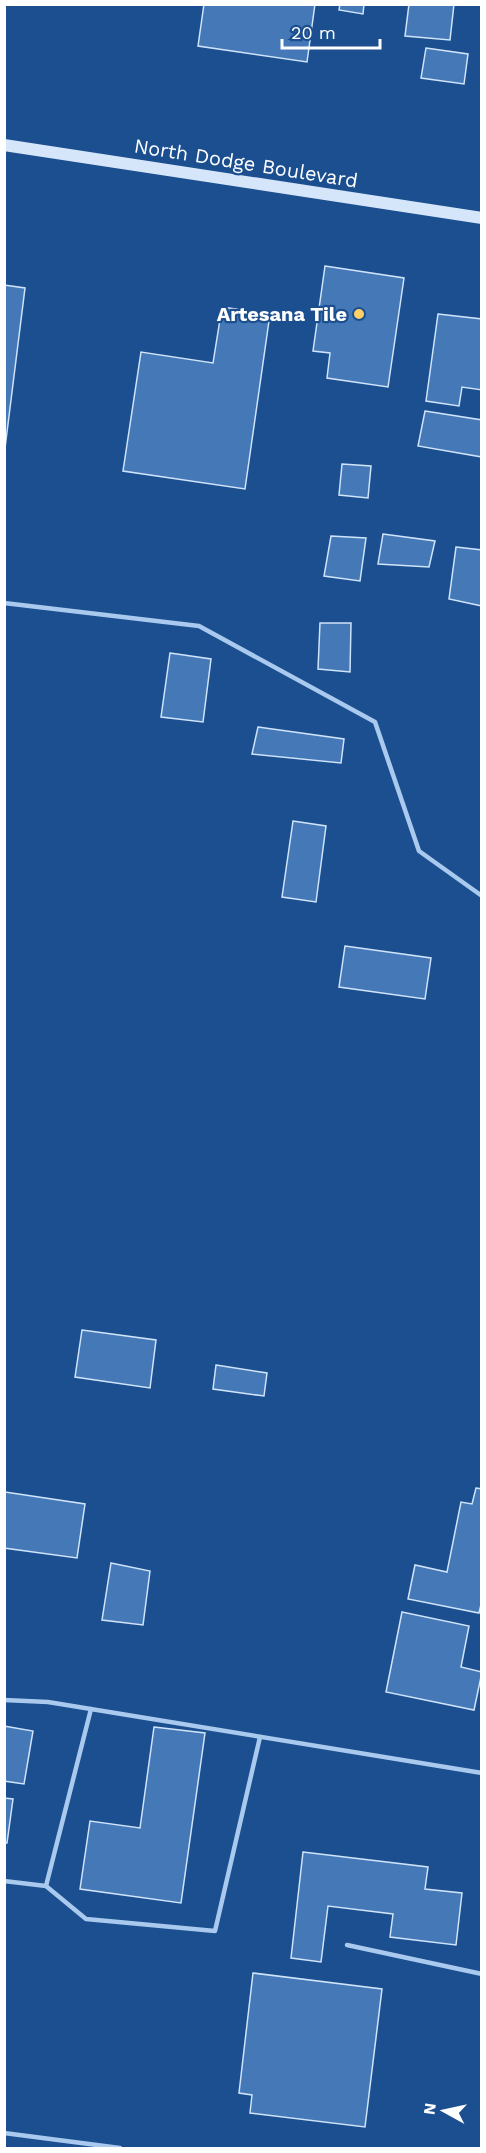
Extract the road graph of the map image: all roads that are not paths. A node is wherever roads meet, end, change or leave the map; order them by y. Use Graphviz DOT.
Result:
graph roads {
  1 [pos="4,145"];
  2 [pos="482,218"];
  3 [pos="4,603"];
  4 [pos="482,896"];
  5 [pos="4,1700"];
  6 [pos="91,1709"];
  7 [pos="260,1737"];
  8 [pos="482,1773"];
  9 [pos="4,1881"];
  10 [pos="46,1886"];
  11 [pos="347,1945"];
  12 [pos="482,1974"];
  13 [pos="4,2133"];
  14 [pos="120,2148"];
  1 -- 2 [label="street, North Dodge Boulevard"];
  3 -- 4 [label="lane"];
  5 -- 6 [label="lane"];
  6 -- 7 [label="lane"];
  6 -- 10 [label="lane"];
  7 -- 8 [label="lane"];
  7 -- 10 [label="lane"];
  9 -- 10 [label="lane"];
  11 -- 12 [label="lane"];
  13 -- 14 [label="lane"];
}
